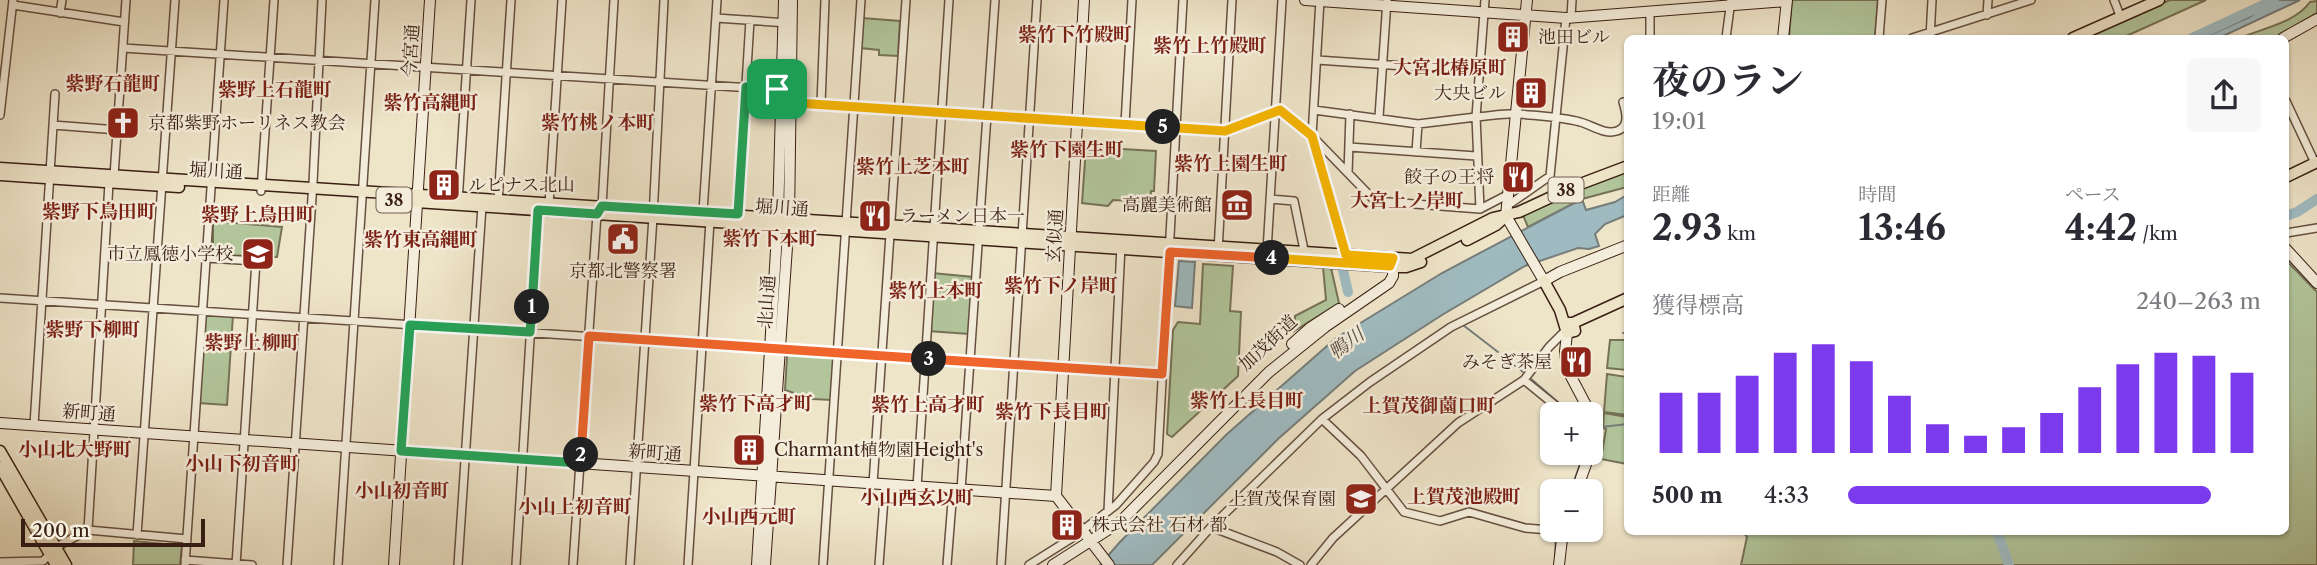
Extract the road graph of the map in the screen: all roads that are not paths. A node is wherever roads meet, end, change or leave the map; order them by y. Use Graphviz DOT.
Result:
graph roads {
  1 [pos="62,0"];
  2 [pos="126,0"];
  3 [pos="175,0"];
  4 [pos="224,0"];
  5 [pos="274,0"];
  6 [pos="321,0"];
  7 [pos="375,0"];
  8 [pos="430,0"];
  9 [pos="471,0"];
  10 [pos="511,0"];
  11 [pos="562,0"];
  12 [pos="614,0"];
  13 [pos="664,0"];
  14 [pos="717,0"];
  15 [pos="784,0"];
  16 [pos="792,0"];
  17 [pos="825,0"];
  18 [pos="861,0"];
  19 [pos="905,0"];
  20 [pos="949,0"];
  21 [pos="995,0"];
  22 [pos="1037,0"];
  23 [pos="1084,0"];
  24 [pos="1132,0"];
  25 [pos="1183,0"];
  26 [pos="1232,0"];
  27 [pos="1282,0"];
  28 [pos="1305,0"];
  29 [pos="1485,0"];
  30 [pos="1527,0"];
  31 [pos="1572,0"];
  32 [pos="1787,0"];
  33 [pos="1882,0"];
  34 [pos="1932,0"];
  35 [pos="1988,0"];
  36 [pos="2031,0"];
  37 [pos="2114,0"];
  38 [pos="2159,0"];
  39 [pos="1320,1"];
  40 [pos="1387,2"];
  41 [pos="13,3"];
  42 [pos="1731,3"];
  43 [pos="1687,4"];
  44 [pos="1483,11"];
  45 [pos="1650,11"];
  46 [pos="60,13"];
  47 [pos="1526,14"];
  48 [pos="1987,15"];
  49 [pos="716,18"];
  50 [pos="1569,18"];
  51 [pos="2121,18"];
  52 [pos="2317,19"];
  53 [pos="750,20"];
  54 [pos="124,22"];
  55 [pos="788,22"];
  56 [pos="1650,35"];
  57 [pos="1727,35"];
  58 [pos="1783,35"];
  59 [pos="1879,35"];
  60 [pos="1930,35"];
  61 [pos="1933,35"];
  62 [pos="2080,35"];
  63 [pos="2288,35"];
  64 [pos="123,48"];
  65 [pos="172,51"];
  66 [pos="220,55"];
  67 [pos="270,58"];
  68 [pos="1317,60"];
  69 [pos="319,61"];
  70 [pos="372,64"];
  71 [pos="1382,64"];
  72 [pos="425,67"];
  73 [pos="467,69"];
  74 [pos="506,71"];
  75 [pos="1478,71"];
  76 [pos="557,75"];
  77 [pos="610,78"];
  78 [pos="659,81"];
  79 [pos="2,82"];
  80 [pos="711,85"];
  81 [pos="746,87"];
  82 [pos="786,90"];
  83 [pos="55,94"];
  84 [pos="786,102"];
  85 [pos="821,104"];
  86 [pos="854,106"];
  87 [pos="2289,107"];
  88 [pos="898,109"];
  89 [pos="1314,110"];
  90 [pos="942,112"];
  91 [pos="1275,112"];
  92 [pos="1516,113"];
  93 [pos="1350,114"];
  94 [pos="0,115"];
  95 [pos="986,115"];
  96 [pos="1379,117"];
  97 [pos="1476,117"];
  98 [pos="1029,118"];
  99 [pos="1556,119"];
  100 [pos="1077,121"];
  101 [pos="1125,124"];
  102 [pos="1418,124"];
  103 [pos="54,125"];
  104 [pos="1624,126"];
  105 [pos="1177,127"];
  106 [pos="118,130"];
  107 [pos="1225,131"];
  108 [pos="1312,136"];
  109 [pos="1349,147"];
  110 [pos="1416,152"];
  111 [pos="1476,156"];
  112 [pos="2316,163"];
  113 [pos="0,168"];
  114 [pos="1624,168"];
  115 [pos="1348,173"];
  116 [pos="0,175"];
  117 [pos="50,175"];
  118 [pos="2289,176"];
  119 [pos="112,179"];
  120 [pos="162,182"];
  121 [pos="212,185"];
  122 [pos="262,188"];
  123 [pos="312,191"];
  124 [pos="1509,194"];
  125 [pos="362,195"];
  126 [pos="417,198"];
  127 [pos="1270,199"];
  128 [pos="458,200"];
  129 [pos="498,203"];
  130 [pos="482,206"];
  131 [pos="545,208"];
  132 [pos="1480,209"];
  133 [pos="599,210"];
  134 [pos="652,213"];
  135 [pos="738,214"];
  136 [pos="1508,214"];
  137 [pos="707,217"];
  138 [pos="783,222"];
  139 [pos="846,226"];
  140 [pos="2317,228"];
  141 [pos="890,229"];
  142 [pos="933,232"];
  143 [pos="2289,233"];
  144 [pos="978,235"];
  145 [pos="1021,238"];
  146 [pos="1070,241"];
  147 [pos="1122,244"];
  148 [pos="1170,247"];
  149 [pos="1624,247"];
  150 [pos="1218,251"];
  151 [pos="2289,252"];
  152 [pos="1267,254"];
  153 [pos="1346,255"];
  154 [pos="1305,256"];
  155 [pos="206,258"];
  156 [pos="1393,264"];
  157 [pos="1543,279"];
  158 [pos="2317,283"];
  159 [pos="0,298"];
  160 [pos="1624,300"];
  161 [pos="42,301"];
  162 [pos="102,305"];
  163 [pos="153,308"];
  164 [pos="202,311"];
  165 [pos="253,314"];
  166 [pos="304,318"];
  167 [pos="354,321"];
  168 [pos="410,325"];
  169 [pos="1569,327"];
  170 [pos="474,329"];
  171 [pos="530,332"];
  172 [pos="589,336"];
  173 [pos="644,340"];
  174 [pos="703,344"];
  175 [pos="775,349"];
  176 [pos="838,353"];
  177 [pos="881,356"];
  178 [pos="925,358"];
  179 [pos="969,361"];
  180 [pos="1014,364"];
  181 [pos="1062,368"];
  182 [pos="1115,371"];
  183 [pos="1162,374"];
  184 [pos="1524,380"];
  185 [pos="1551,402"];
  186 [pos="1581,402"];
  187 [pos="1322,419"];
  188 [pos="0,423"];
  189 [pos="34,425"];
  190 [pos="94,429"];
  191 [pos="144,433"];
  192 [pos="194,437"];
  193 [pos="244,440"];
  194 [pos="295,443"];
  195 [pos="345,447"];
  196 [pos="0,451"];
  197 [pos="401,451"];
  198 [pos="466,455"];
  199 [pos="523,459"];
  200 [pos="580,463"];
  201 [pos="0,467"];
  202 [pos="637,467"];
  203 [pos="695,472"];
  204 [pos="767,477"];
  205 [pos="829,481"];
  206 [pos="873,484"];
  207 [pos="885,485"];
  208 [pos="917,487"];
  209 [pos="957,490"];
  210 [pos="1385,490"];
  211 [pos="1005,492"];
  212 [pos="1056,496"];
  213 [pos="1108,511"];
  214 [pos="1211,527"];
  215 [pos="1540,529"];
  216 [pos="88,530"];
  217 [pos="1081,532"];
  218 [pos="137,535"];
  219 [pos="187,539"];
  220 [pos="1559,542"];
  221 [pos="1090,543"];
  222 [pos="54,556"];
  223 [pos="0,562"];
  224 [pos="185,562"];
  225 [pos="236,564"];
  226 [pos="66,565"];
  227 [pos="252,565"];
  228 [pos="287,565"];
  229 [pos="338,565"];
  230 [pos="394,565"];
  231 [pos="458,565"];
  232 [pos="516,565"];
  233 [pos="573,565"];
  234 [pos="630,565"];
  235 [pos="688,565"];
  236 [pos="757,565"];
  237 [pos="765,565"];
  238 [pos="823,565"];
  239 [pos="879,565"];
  240 [pos="947,565"];
  241 [pos="1001,565"];
  242 [pos="1029,565"];
  243 [pos="1053,565"];
  244 [pos="1109,565"];
  245 [pos="1177,565"];
  246 [pos="1300,565"];
  247 [pos="1311,565"];
  248 [pos="1559,565"];
  1 -- 46 [label="street"];
  2 -- 54 [label="street"];
  3 -- 65 [label="street"];
  4 -- 66 [label="street"];
  5 -- 67 [label="street"];
  6 -- 69 [label="street"];
  7 -- 70 [label="street"];
  8 -- 72 [label="street, 今宮通"];
  9 -- 73 [label="street"];
  10 -- 74 [label="street"];
  11 -- 76 [label="street"];
  12 -- 77 [label="street"];
  13 -- 78 [label="street"];
  14 -- 49 [label="street"];
  15 -- 55 [label="street, 北山通"];
  16 -- 55 [label="street, 北山通"];
  17 -- 85 [label="street"];
  18 -- 86 [label="street"];
  19 -- 88 [label="street"];
  20 -- 90 [label="street"];
  21 -- 95 [label="street"];
  22 -- 98 [label="street"];
  23 -- 100 [label="street, 玄似通"];
  24 -- 101 [label="street"];
  25 -- 105 [label="street"];
  26 -- 107 [label="street"];
  27 -- 91 [label="street"];
  28 -- 39 [label="street"];
  29 -- 44 [label="street"];
  30 -- 47 [label="street"];
  31 -- 50 [label="street"];
  32 -- 42 [label="street"];
  32 -- 58 [label="street"];
  33 -- 59 [label="street"];
  34 -- 60 [label="street"];
  35 -- 48 [label="street"];
  36 -- 48 [label="street"];
  37 -- 51 [label="street"];
  38 -- 51 [label="main road"];
  39 -- 40 [label="street"];
  39 -- 68 [label="street"];
  40 -- 44 [label="street"];
  40 -- 71 [label="street"];
  41 -- 46 [label="street"];
  41 -- 79 [label="street"];
  42 -- 43 [label="street"];
  42 -- 57 [label="street"];
  43 -- 45 [label="street"];
  44 -- 47 [label="street"];
  44 -- 75 [label="street"];
  45 -- 50 [label="street"];
  45 -- 56 [label="street"];
  46 -- 54 [label="street"];
  47 -- 50 [label="street"];
  47 -- 92 [label="street"];
  48 -- 61 [label="street"];
  49 -- 53 [label="street"];
  49 -- 80 [label="street"];
  50 -- 99 [label="street"];
  51 -- 62 [label="main road"];
  52 -- 63 [label="street"];
  53 -- 55 [label="street"];
  53 -- 81 [label="street"];
  54 -- 64 [label="street"];
  55 -- 82 [label="street, 北山通"];
  64 -- 65 [label="street"];
  64 -- 106 [label="street"];
  65 -- 66 [label="street"];
  65 -- 120 [label="street"];
  66 -- 67 [label="street"];
  66 -- 121 [label="street"];
  67 -- 69 [label="street"];
  67 -- 122 [label="street"];
  68 -- 71 [label="street"];
  68 -- 89 [label="street"];
  69 -- 70 [label="street"];
  69 -- 123 [label="street"];
  70 -- 72 [label="street"];
  70 -- 125 [label="street"];
  71 -- 75 [label="street"];
  71 -- 96 [label="street"];
  72 -- 73 [label="street"];
  72 -- 126 [label="street, 今宮通"];
  73 -- 74 [label="street"];
  73 -- 128 [label="street"];
  74 -- 76 [label="street"];
  74 -- 129 [label="street"];
  75 -- 97 [label="street"];
  76 -- 77 [label="street"];
  76 -- 131 [label="street"];
  77 -- 78 [label="street"];
  77 -- 133 [label="street"];
  78 -- 80 [label="street"];
  78 -- 134 [label="street"];
  79 -- 94 [label="street"];
  80 -- 81 [label="street"];
  80 -- 137 [label="street"];
  81 -- 82 [label="street"];
  81 -- 135 [label="street"];
  82 -- 84 [label="street, 北山通"];
  83 -- 103 [label="street"];
  84 -- 85 [label="street"];
  84 -- 138 [label="street, 北山通"];
  85 -- 86 [label="street"];
  86 -- 88 [label="street"];
  86 -- 139 [label="street"];
  87 -- 112 [label="street"];
  88 -- 90 [label="street"];
  88 -- 141 [label="street"];
  89 -- 93 [label="street"];
  89 -- 108 [label="street"];
  90 -- 95 [label="street"];
  90 -- 142 [label="street"];
  91 -- 107 [label="street"];
  91 -- 108 [label="street"];
  91 -- 127 [label="street"];
  92 -- 97 [label="street"];
  92 -- 99 [label="street"];
  92 -- 124 [label="street"];
  93 -- 96 [label="street"];
  93 -- 109 [label="street"];
  95 -- 98 [label="street"];
  95 -- 144 [label="street"];
  96 -- 102 [label="street"];
  97 -- 102 [label="street"];
  97 -- 111 [label="street"];
  98 -- 100 [label="street"];
  98 -- 145 [label="street"];
  99 -- 104 [label="street"];
  99 -- 136 [label="street"];
  100 -- 101 [label="street"];
  100 -- 146 [label="street, 玄似通"];
  101 -- 105 [label="street"];
  102 -- 110 [label="street"];
  103 -- 106 [label="street"];
  103 -- 117 [label="street"];
  105 -- 107 [label="street"];
  105 -- 148 [label="street"];
  106 -- 119 [label="street"];
  107 -- 150 [label="street"];
  108 -- 115 [label="street"];
  108 -- 153 [label="street"];
  109 -- 110 [label="street"];
  109 -- 115 [label="street"];
  110 -- 111 [label="street"];
  111 -- 132 [label="street"];
  112 -- 118 [label="main road"];
  113 -- 117 [label="main road, 堀川通 / 38"];
  114 -- 136 [label="main road, 38"];
  115 -- 132 [label="street"];
  116 -- 117 [label="main road, 堀川通 / 38"];
  117 -- 119 [label="main road, 堀川通 / 38"];
  117 -- 161 [label="street"];
  119 -- 120 [label="main road, 堀川通 / 38"];
  119 -- 162 [label="street"];
  120 -- 121 [label="main road, 堀川通 / 38"];
  120 -- 163 [label="street"];
  121 -- 122 [label="main road, 堀川通 / 38"];
  121 -- 155 [label="street"];
  122 -- 123 [label="main road, 堀川通 / 38"];
  123 -- 125 [label="main road, 堀川通 / 38"];
  123 -- 166 [label="street"];
  124 -- 132 [label="street"];
  124 -- 136 [label="street"];
  125 -- 126 [label="main road, 堀川通 / 38"];
  125 -- 167 [label="street"];
  126 -- 128 [label="main road, 堀川通 / 38"];
  126 -- 168 [label="street, 今宮通"];
  127 -- 152 [label="street"];
  127 -- 154 [label="street"];
  128 -- 129 [label="main road, 堀川通 / 38"];
  128 -- 130 [label="main road, 堀川通 / 38"];
  129 -- 130 [label="main road, 堀川通 / 38"];
  129 -- 131 [label="main road, 堀川通 / 38"];
  130 -- 170 [label="street"];
  131 -- 133 [label="main road, 堀川通 / 38"];
  131 -- 171 [label="street"];
  133 -- 134 [label="main road, 堀川通 / 38"];
  133 -- 172 [label="street"];
  134 -- 137 [label="main road, 堀川通 / 38"];
  134 -- 173 [label="street"];
  135 -- 137 [label="main road, 堀川通 / 38"];
  135 -- 138 [label="main road, 堀川通 / 38"];
  136 -- 156 [label="main road, 38"];
  136 -- 157 [label="street"];
  137 -- 138 [label="main road, 堀川通 / 38"];
  137 -- 174 [label="street"];
  138 -- 139 [label="main road, 堀川通 / 38"];
  138 -- 175 [label="street, 北山通"];
  139 -- 141 [label="main road, 堀川通 / 38"];
  139 -- 176 [label="street"];
  140 -- 143 [label="street"];
  141 -- 142 [label="main road, 堀川通 / 38"];
  141 -- 177 [label="street"];
  142 -- 144 [label="main road, 堀川通 / 38"];
  142 -- 178 [label="street"];
  144 -- 145 [label="main road, 堀川通 / 38"];
  144 -- 179 [label="street"];
  145 -- 146 [label="main road, 堀川通 / 38"];
  145 -- 180 [label="street"];
  146 -- 147 [label="main road, 堀川通 / 38"];
  146 -- 181 [label="street, 玄似通"];
  147 -- 148 [label="main road, 堀川通 / 38"];
  147 -- 182 [label="street"];
  148 -- 150 [label="main road, 堀川通 / 38"];
  148 -- 183 [label="street"];
  149 -- 157 [label="street"];
  150 -- 152 [label="main road, 堀川通 / 38"];
  151 -- 158 [label="street"];
  152 -- 154 [label="main road, 堀川通 / 38"];
  153 -- 154 [label="main road, 堀川通 / 38"];
  153 -- 156 [label="main road, 堀川通 / 38"];
  154 -- 156 [label="main road, 堀川通 / 38"];
  155 -- 164 [label="street"];
  155 -- 165 [label="street"];
  156 -- 221 [label="street, 加茂街道"];
  157 -- 169 [label="main road"];
  157 -- 187 [label="street"];
  159 -- 161 [label="street"];
  160 -- 169 [label="main road"];
  161 -- 162 [label="street"];
  161 -- 189 [label="street"];
  162 -- 163 [label="street"];
  162 -- 190 [label="street"];
  163 -- 164 [label="street"];
  163 -- 191 [label="street"];
  164 -- 165 [label="street"];
  164 -- 192 [label="street"];
  165 -- 166 [label="street"];
  165 -- 193 [label="street"];
  166 -- 167 [label="street"];
  166 -- 194 [label="street"];
  167 -- 168 [label="street"];
  167 -- 195 [label="street"];
  168 -- 170 [label="street"];
  168 -- 197 [label="street, 今宮通"];
  169 -- 184 [label="street"];
  169 -- 186 [label="street"];
  170 -- 171 [label="street"];
  170 -- 198 [label="street"];
  171 -- 172 [label="street"];
  171 -- 199 [label="street"];
  172 -- 173 [label="street"];
  172 -- 200 [label="street"];
  173 -- 174 [label="street"];
  173 -- 202 [label="street"];
  174 -- 175 [label="street"];
  174 -- 203 [label="street"];
  175 -- 176 [label="street"];
  175 -- 204 [label="street, 北山通"];
  176 -- 177 [label="street"];
  176 -- 205 [label="street"];
  177 -- 178 [label="street"];
  177 -- 206 [label="street"];
  178 -- 179 [label="street"];
  178 -- 208 [label="street"];
  179 -- 180 [label="street"];
  179 -- 209 [label="street"];
  180 -- 181 [label="street"];
  180 -- 211 [label="street"];
  181 -- 182 [label="street"];
  181 -- 212 [label="street, 玄似通"];
  182 -- 183 [label="street"];
  182 -- 213 [label="street"];
  183 -- 213 [label="street"];
  184 -- 185 [label="street"];
  184 -- 210 [label="street"];
  187 -- 210 [label="street"];
  187 -- 214 [label="street"];
  188 -- 189 [label="street, 新町通"];
  189 -- 190 [label="street, 新町通"];
  190 -- 191 [label="street, 新町通"];
  190 -- 216 [label="street"];
  191 -- 192 [label="street, 新町通"];
  191 -- 218 [label="street"];
  192 -- 193 [label="street, 新町通"];
  192 -- 219 [label="street"];
  193 -- 194 [label="street, 新町通"];
  193 -- 225 [label="street"];
  194 -- 195 [label="street, 新町通"];
  194 -- 228 [label="street"];
  195 -- 197 [label="street, 新町通"];
  195 -- 229 [label="street"];
  196 -- 222 [label="main road"];
  197 -- 198 [label="street, 新町通"];
  197 -- 230 [label="street, 今宮通"];
  198 -- 199 [label="street, 新町通"];
  198 -- 231 [label="street"];
  199 -- 200 [label="street, 新町通"];
  199 -- 232 [label="street"];
  200 -- 202 [label="street, 新町通"];
  200 -- 233 [label="street"];
  201 -- 222 [label="main road"];
  202 -- 203 [label="street, 新町通"];
  202 -- 234 [label="street"];
  203 -- 204 [label="street, 新町通"];
  203 -- 235 [label="street"];
  204 -- 205 [label="street, 新町通"];
  204 -- 236 [label="street, 北山通"];
  204 -- 237 [label="street, 北山通"];
  205 -- 206 [label="street, 新町通"];
  205 -- 238 [label="street"];
  206 -- 207 [label="street, 新町通"];
  207 -- 208 [label="street, 新町通"];
  207 -- 239 [label="street"];
  208 -- 209 [label="street, 新町通"];
  209 -- 211 [label="street, 新町通"];
  209 -- 240 [label="street"];
  210 -- 215 [label="street"];
  210 -- 247 [label="street"];
  211 -- 212 [label="street, 新町通"];
  211 -- 241 [label="street"];
  212 -- 217 [label="street"];
  213 -- 217 [label="street"];
  214 -- 245 [label="street"];
  214 -- 246 [label="street"];
  216 -- 218 [label="street"];
  216 -- 222 [label="street"];
  217 -- 221 [label="street"];
  217 -- 242 [label="street"];
  218 -- 219 [label="street"];
  219 -- 224 [label="street"];
  220 -- 248 [label="street"];
  221 -- 243 [label="street, 加茂街道"];
  221 -- 244 [label="street"];
  222 -- 223 [label="street"];
  222 -- 226 [label="main road"];
  224 -- 225 [label="street"];
  225 -- 227 [label="street"];
}
